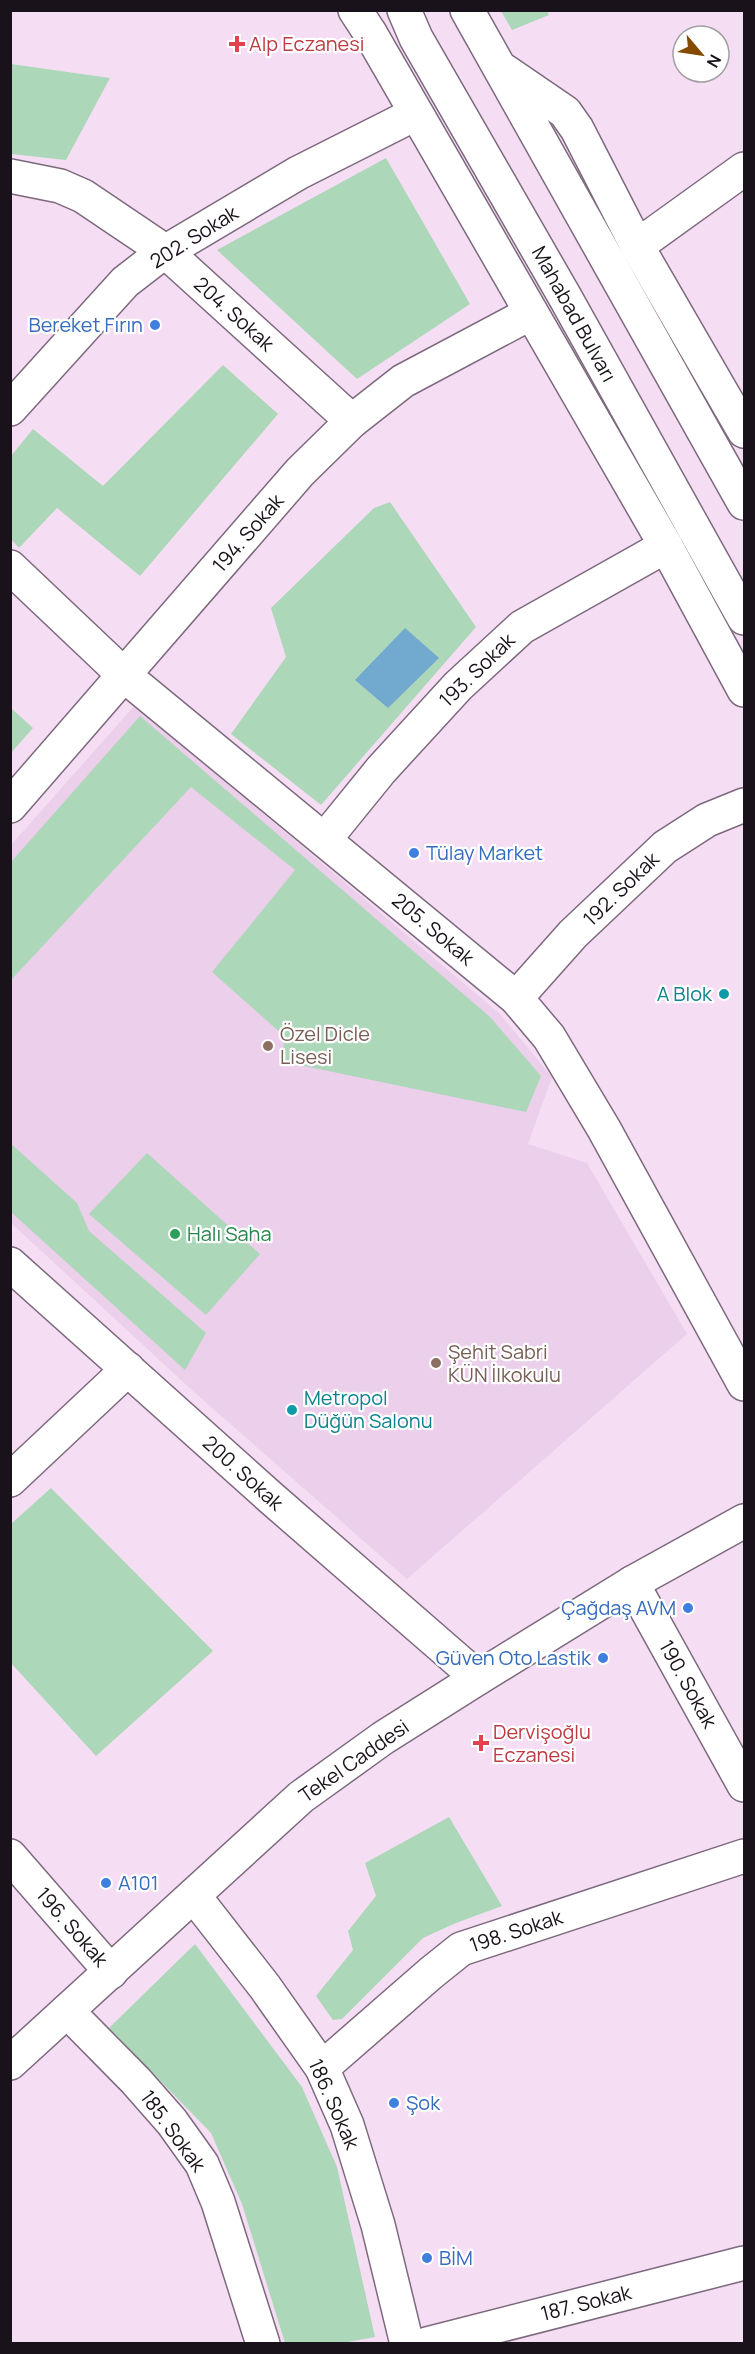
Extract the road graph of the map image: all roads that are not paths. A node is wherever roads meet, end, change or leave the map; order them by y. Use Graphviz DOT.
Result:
graph roads {
  1 [pos="467,10"];
  2 [pos="363,22"];
  3 [pos="410,24"];
  4 [pos="499,67"];
  5 [pos="415,114"];
  6 [pos="744,169"];
  7 [pos="10,176"];
  8 [pos="637,246"];
  9 [pos="166,252"];
  10 [pos="531,313"];
  11 [pos="10,409"];
  12 [pos="352,421"];
  13 [pos="744,431"];
  14 [pos="744,503"];
  15 [pos="666,546"];
  16 [pos="10,567"];
  17 [pos="744,618"];
  18 [pos="125,676"];
  19 [pos="744,690"];
  20 [pos="744,805"];
  21 [pos="10,806"];
  22 [pos="325,839"];
  23 [pos="516,998"];
  24 [pos="10,1264"];
  25 [pos="128,1369"];
  26 [pos="744,1384"];
  27 [pos="10,1480"];
  28 [pos="744,1521"];
  29 [pos="632,1583"];
  30 [pos="478,1678"];
  31 [pos="744,1785"];
  32 [pos="10,1856"];
  33 [pos="744,1856"];
  34 [pos="194,1896"];
  35 [pos="111,1972"];
  36 [pos="67,2011"];
  37 [pos="10,2063"];
  38 [pos="322,2068"];
  39 [pos="744,2263"];
  40 [pos="263,2343"];
  41 [pos="407,2343"];
  42 [pos="428,2343"];
  1 -- 4 [label="street"];
  2 -- 3 [label="street"];
  2 -- 5 [label="street"];
  3 -- 17 [label="street, Mahabad Bulvarı"];
  4 -- 8 [label="street"];
  4 -- 14 [label="street"];
  5 -- 9 [label="street, 202. Sokak"];
  5 -- 10 [label="street"];
  6 -- 8 [label="street"];
  7 -- 9 [label="street, 204. Sokak"];
  8 -- 13 [label="street"];
  9 -- 11 [label="street, 202. Sokak"];
  9 -- 12 [label="street, 204. Sokak"];
  10 -- 12 [label="street, 194. Sokak"];
  10 -- 15 [label="street"];
  12 -- 18 [label="street, 194. Sokak"];
  15 -- 19 [label="street"];
  15 -- 22 [label="street, 193. Sokak"];
  16 -- 18 [label="street, 205. Sokak"];
  18 -- 21 [label="street, 194. Sokak"];
  18 -- 22 [label="street, 205. Sokak"];
  20 -- 23 [label="street, 192. Sokak"];
  22 -- 23 [label="street, 205. Sokak"];
  23 -- 26 [label="street, 205. Sokak"];
  24 -- 25 [label="street, 200. Sokak"];
  25 -- 27 [label="street"];
  25 -- 30 [label="street, 200. Sokak"];
  28 -- 29 [label="street, Tekel Caddesi"];
  29 -- 30 [label="street, Tekel Caddesi"];
  29 -- 31 [label="street, 190. Sokak"];
  30 -- 34 [label="street, Tekel Caddesi"];
  32 -- 35 [label="street, 196. Sokak"];
  33 -- 38 [label="street, 198. Sokak"];
  34 -- 35 [label="street, Tekel Caddesi"];
  34 -- 38 [label="street, 186. Sokak"];
  35 -- 36 [label="street, Tekel Caddesi"];
  36 -- 37 [label="street, Tekel Caddesi"];
  36 -- 40 [label="street, 185. Sokak"];
  38 -- 41 [label="street, 186. Sokak"];
  39 -- 42 [label="street, 187. Sokak"];
}
